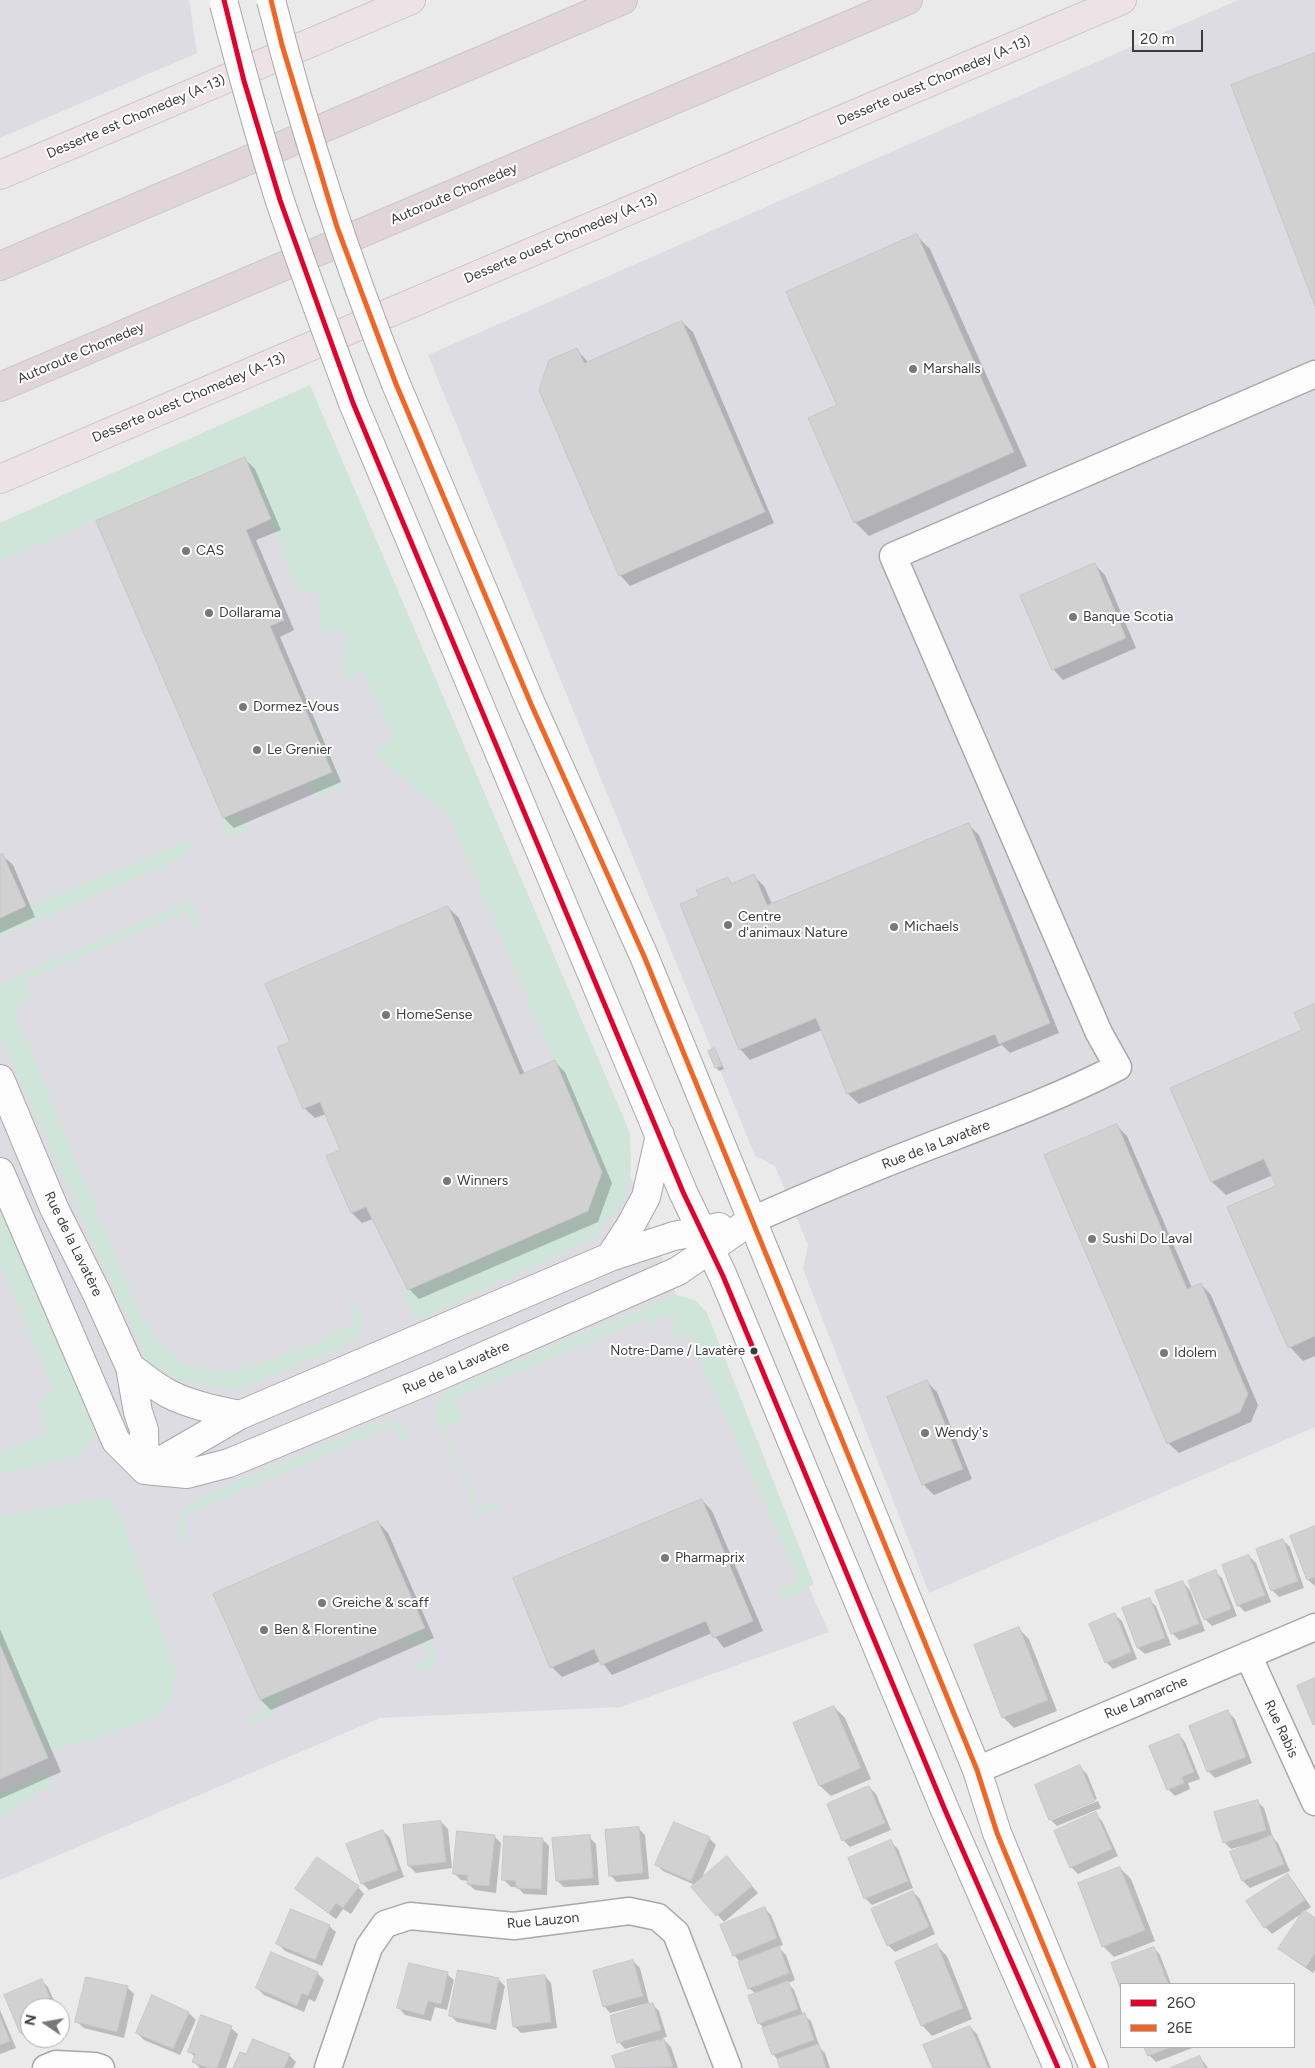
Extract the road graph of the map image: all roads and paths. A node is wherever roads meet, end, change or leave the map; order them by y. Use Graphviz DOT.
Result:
graph roads {
  1 [pos="271,0"];
  2 [pos="410,0"];
  3 [pos="624,0"];
  4 [pos="908,0"];
  5 [pos="1122,0"];
  6 [pos="224,2"];
  7 [pos="0,175"];
  8 [pos="0,266"];
  9 [pos="1315,374"];
  10 [pos="0,387"];
  11 [pos="0,479"];
  12 [pos="0,1079"];
  13 [pos="660,1135"];
  14 [pos="0,1172"];
  15 [pos="752,1220"];
  16 [pos="706,1240"];
  17 [pos="610,1256"];
  18 [pos="130,1367"];
  19 [pos="240,1415"];
  20 [pos="145,1470"];
  21 [pos="1315,1627"];
  22 [pos="1248,1655"];
  23 [pos="977,1770"];
  24 [pos="1315,1802"];
  25 [pos="46,2068"];
  26 [pos="101,2068"];
  27 [pos="328,2068"];
  28 [pos="728,2068"];
  29 [pos="1058,2068"];
  30 [pos="1094,2068"];
  1 -- 15 [label="street, bridge"];
  2 -- 7 [label="main road, Desserte est Chomedey (A-13)"];
  3 -- 8 [label="highway"];
  4 -- 10 [label="highway, Autoroute Chomedey"];
  5 -- 11 [label="main road, Desserte ouest Chomedey (A-13)"];
  6 -- 13 [label="street, bridge"];
  9 -- 15 [label="street, Rue de la Lavatère"];
  12 -- 18 [label="street, Rue de la Lavatère"];
  13 -- 16 [label="street"];
  13 -- 17 [label="street"];
  14 -- 20 [label="street"];
  15 -- 16 [label="street, Rue de la Lavatère"];
  15 -- 23 [label="street"];
  16 -- 17 [label="street, Rue de la Lavatère"];
  16 -- 20 [label="street, Rue de la Lavatère"];
  16 -- 29 [label="street"];
  17 -- 19 [label="street, Rue de la Lavatère"];
  18 -- 19 [label="street"];
  18 -- 20 [label="street, Rue de la Lavatère"];
  19 -- 20 [label="street, Rue de la Lavatère"];
  21 -- 22 [label="street, Rue Lamarche"];
  22 -- 23 [label="street, Rue Lamarche"];
  22 -- 24 [label="street, Rue Rabis"];
  23 -- 30 [label="street"];
  25 -- 26 [label="street"];
  27 -- 28 [label="street, Rue Lauzon"];
}
